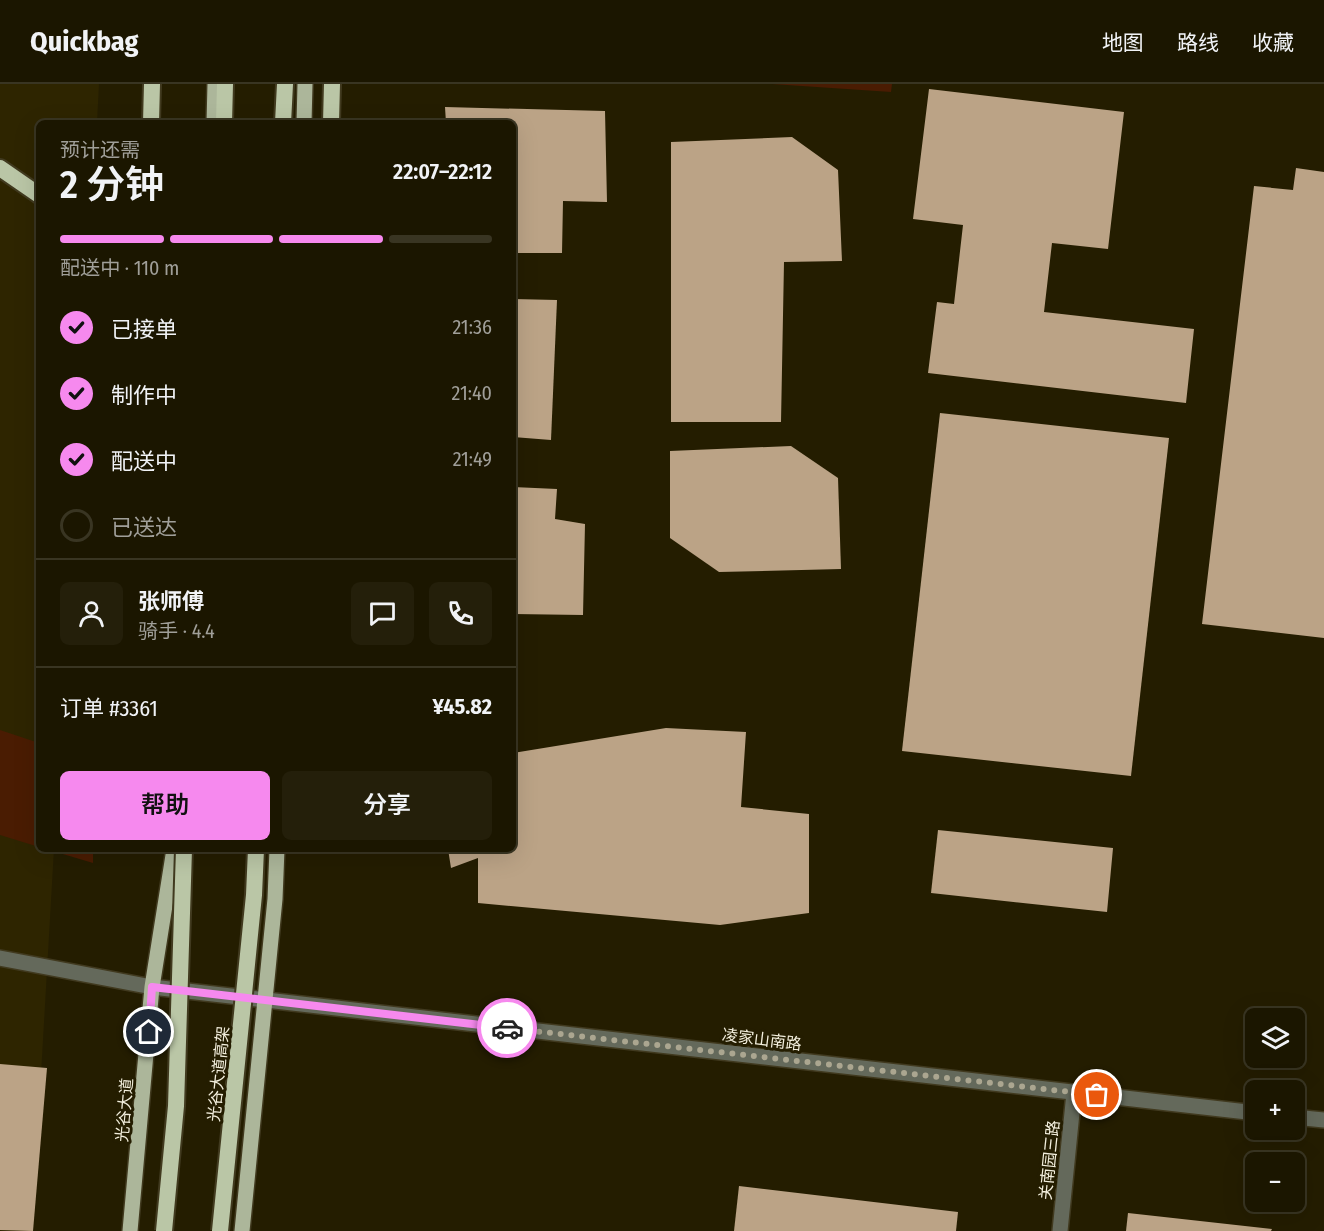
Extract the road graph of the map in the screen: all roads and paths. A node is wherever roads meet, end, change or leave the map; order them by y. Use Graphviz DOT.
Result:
graph roads {
  1 [pos="152,84"];
  2 [pos="215,84"];
  3 [pos="225,84"];
  4 [pos="285,84"];
  5 [pos="305,84"];
  6 [pos="332,84"];
  7 [pos="151,120"];
  8 [pos="214,120"];
  9 [pos="224,120"];
  10 [pos="283,120"];
  11 [pos="304,120"];
  12 [pos="331,120"];
  13 [pos="0,168"];
  14 [pos="36,193"];
  15 [pos="174,852"];
  16 [pos="184,852"];
  17 [pos="256,852"];
  18 [pos="277,852"];
  19 [pos="0,958"];
  20 [pos="152,987"];
  21 [pos="264,1000"];
  22 [pos="1074,1093"];
  23 [pos="1245,1112"];
  24 [pos="1305,1118"];
  25 [pos="1324,1120"];
  26 [pos="130,1231"];
  27 [pos="164,1231"];
  28 [pos="220,1231"];
  29 [pos="242,1231"];
  30 [pos="1060,1231"];
  1 -- 7 [label="highway"];
  2 -- 8 [label="main road"];
  3 -- 9 [label="highway"];
  4 -- 10 [label="highway"];
  5 -- 11 [label="main road"];
  6 -- 12 [label="highway"];
  13 -- 14 [label="highway"];
  15 -- 20 [label="main road, 光谷大道"];
  16 -- 27 [label="highway, bridge"];
  17 -- 28 [label="highway, 光谷大道高架, bridge"];
  18 -- 21 [label="main road"];
  19 -- 20 [label="street, 凌家山南路"];
  20 -- 21 [label="street, 凌家山南路"];
  20 -- 26 [label="main road, 光谷大道"];
  21 -- 22 [label="street, 凌家山南路"];
  21 -- 29 [label="main road"];
  22 -- 23 [label="street, 凌家山南路"];
  22 -- 30 [label="street, 关南园三路"];
  24 -- 25 [label="street"];
}
